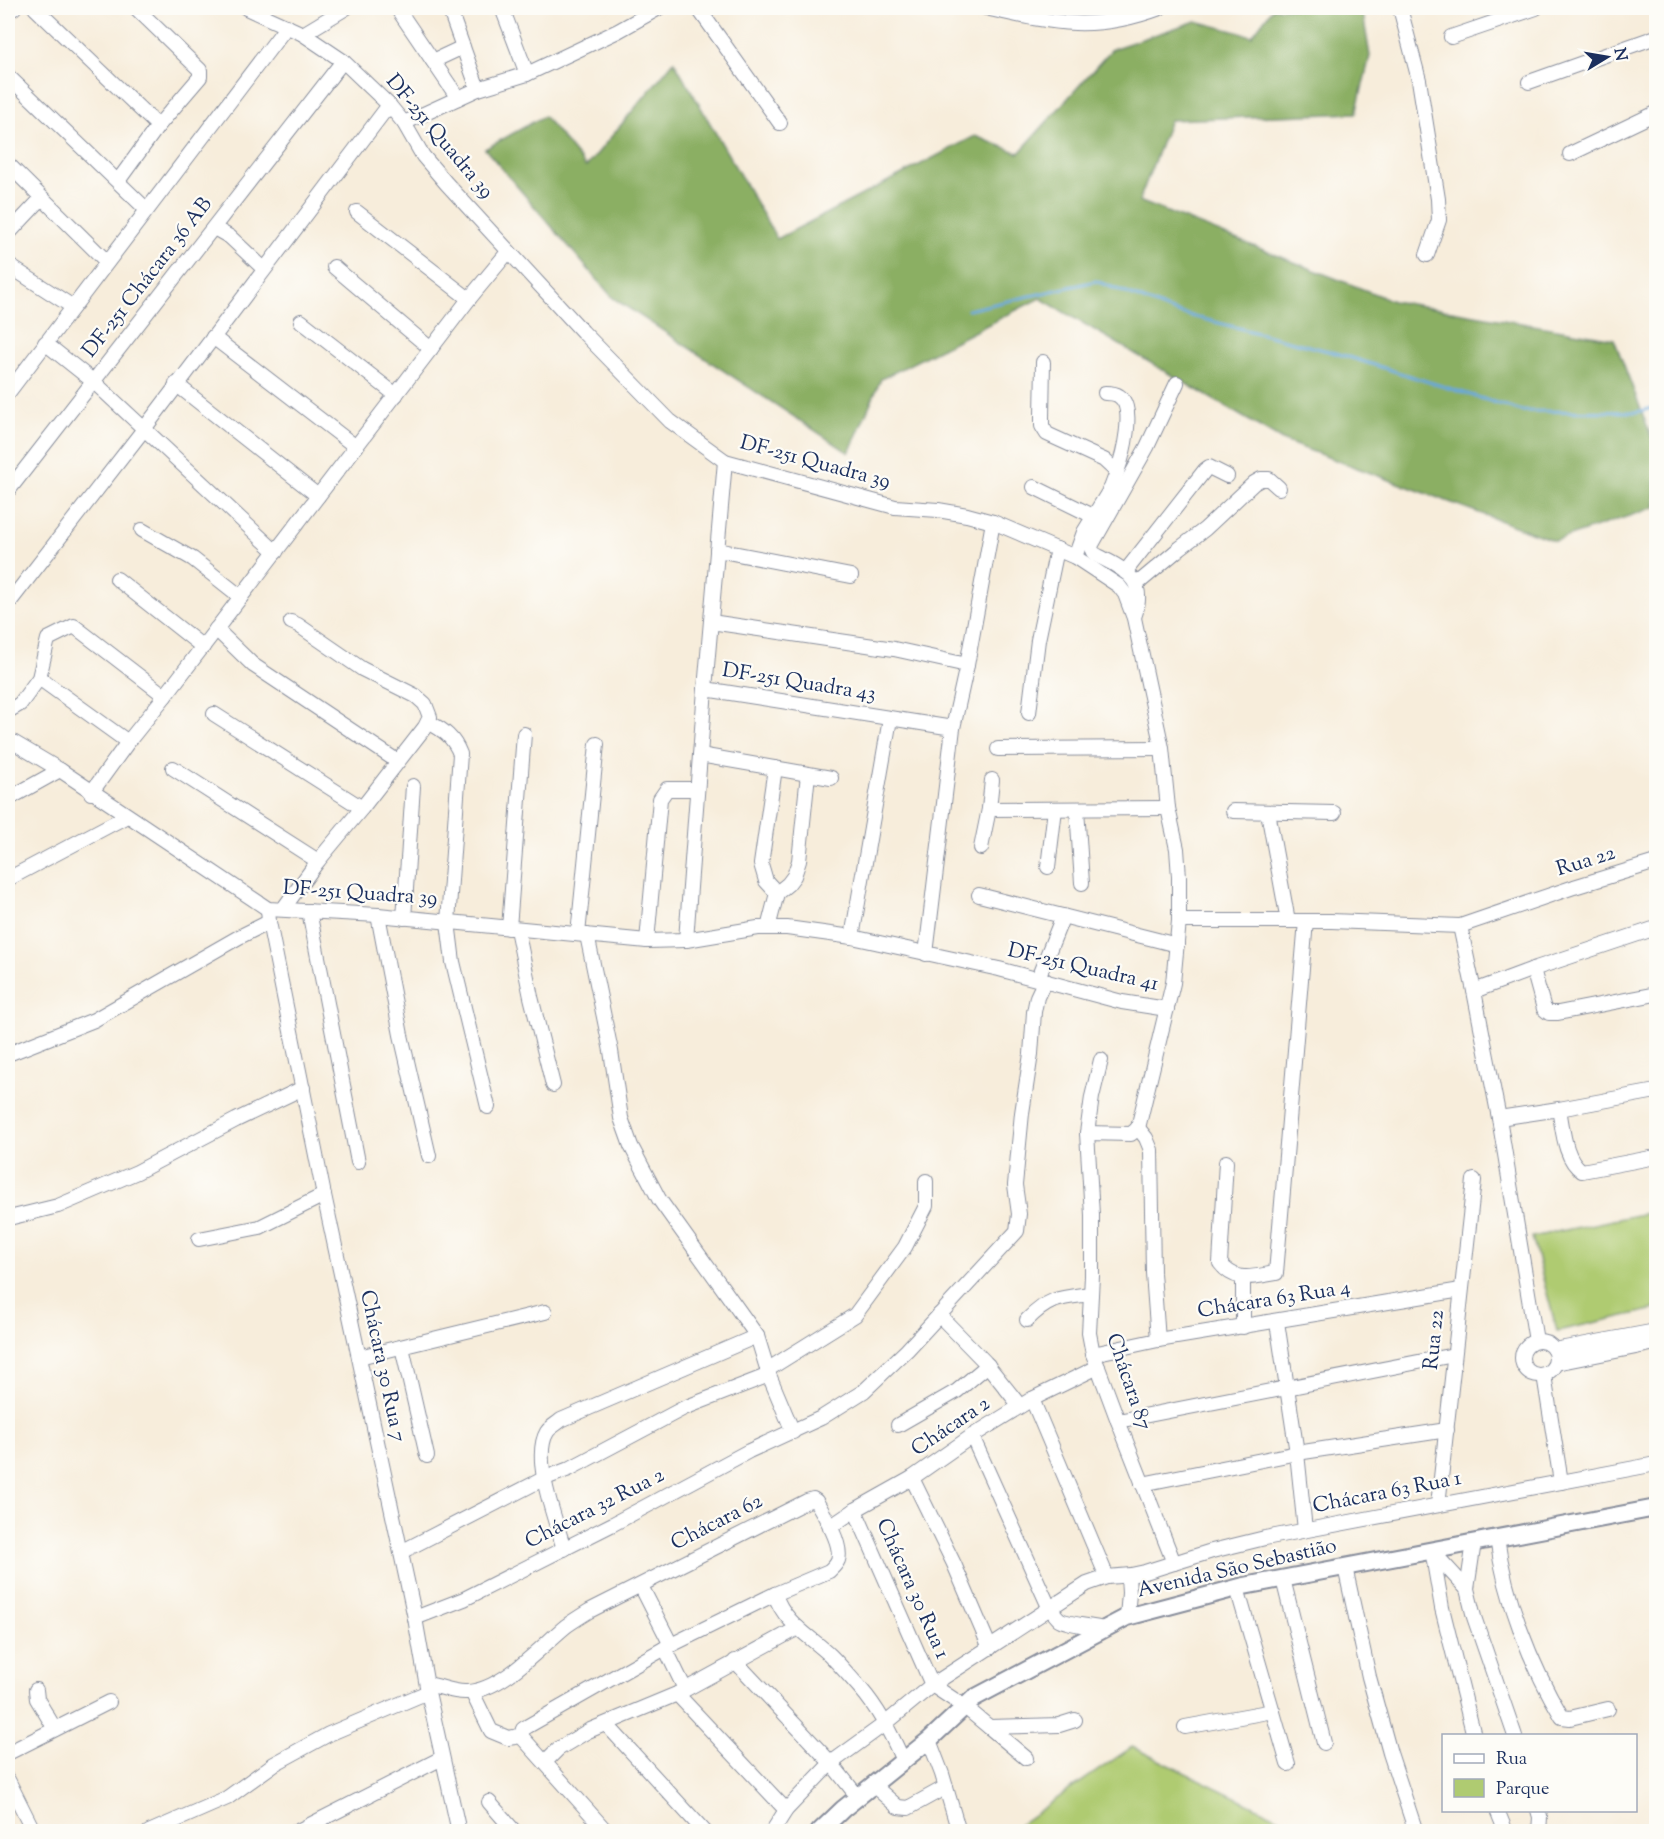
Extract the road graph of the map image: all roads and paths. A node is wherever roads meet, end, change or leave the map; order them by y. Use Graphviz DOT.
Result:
graph roads {
  1 [pos="14,8"];
  2 [pos="35,8"];
  3 [pos="136,8"];
  4 [pos="246,8"];
  5 [pos="346,8"];
  6 [pos="397,8"];
  7 [pos="449,8"];
  8 [pos="502,8"];
  9 [pos="658,8"];
  10 [pos="698,8"];
  11 [pos="986,8"];
  12 [pos="1053,8"];
  13 [pos="1160,8"];
  14 [pos="1400,8"];
  15 [pos="1536,8"];
  16 [pos="8,12"];
  17 [pos="1048,21"];
  18 [pos="287,26"];
  19 [pos="303,34"];
  20 [pos="1451,37"];
  21 [pos="1656,37"];
  22 [pos="463,47"];
  23 [pos="343,61"];
  24 [pos="433,61"];
  25 [pos="527,74"];
  26 [pos="8,76"];
  27 [pos="1529,82"];
  28 [pos="478,89"];
  29 [pos="458,98"];
  30 [pos="389,105"];
  31 [pos="1656,112"];
  32 [pos="404,123"];
  33 [pos="780,123"];
  34 [pos="158,126"];
  35 [pos="1570,154"];
  36 [pos="8,164"];
  37 [pos="118,181"];
  38 [pos="42,198"];
  39 [pos="147,210"];
  40 [pos="357,212"];
  41 [pos="213,228"];
  42 [pos="8,234"];
  43 [pos="508,252"];
  44 [pos="1427,255"];
  45 [pos="108,262"];
  46 [pos="8,265"];
  47 [pos="334,267"];
  48 [pos="264,269"];
  49 [pos="469,299"];
  50 [pos="73,307"];
  51 [pos="301,321"];
  52 [pos="213,337"];
  53 [pos="45,343"];
  54 [pos="431,349"];
  55 [pos="1043,362"];
  56 [pos="94,382"];
  57 [pos="1177,383"];
  58 [pos="176,384"];
  59 [pos="8,393"];
  60 [pos="1105,393"];
  61 [pos="396,395"];
  62 [pos="144,429"];
  63 [pos="356,447"];
  64 [pos="725,461"];
  65 [pos="1117,472"];
  66 [pos="1227,476"];
  67 [pos="1035,487"];
  68 [pos="1279,488"];
  69 [pos="8,491"];
  70 [pos="318,496"];
  71 [pos="1095,517"];
  72 [pos="993,522"];
  73 [pos="142,530"];
  74 [pos="717,549"];
  75 [pos="1057,549"];
  76 [pos="276,552"];
  77 [pos="1075,557"];
  78 [pos="1125,572"];
  79 [pos="850,576"];
  80 [pos="117,579"];
  81 [pos="1137,584"];
  82 [pos="241,597"];
  83 [pos="8,604"];
  84 [pos="1134,618"];
  85 [pos="291,622"];
  86 [pos="711,622"];
  87 [pos="216,629"];
  88 [pos="203,647"];
  89 [pos="968,665"];
  90 [pos="39,678"];
  91 [pos="705,689"];
  92 [pos="165,696"];
  93 [pos="8,711"];
  94 [pos="1029,713"];
  95 [pos="214,714"];
  96 [pos="890,718"];
  97 [pos="428,722"];
  98 [pos="953,728"];
  99 [pos="524,734"];
  100 [pos="8,739"];
  101 [pos="128,742"];
  102 [pos="597,744"];
  103 [pos="1162,748"];
  104 [pos="998,749"];
  105 [pos="700,755"];
  106 [pos="397,761"];
  107 [pos="173,768"];
  108 [pos="775,768"];
  109 [pos="60,770"];
  110 [pos="808,774"];
  111 [pos="831,778"];
  112 [pos="992,780"];
  113 [pos="413,786"];
  114 [pos="697,789"];
  115 [pos="91,793"];
  116 [pos="8,799"];
  117 [pos="362,808"];
  118 [pos="1168,808"];
  119 [pos="989,809"];
  120 [pos="1055,809"];
  121 [pos="1077,809"];
  122 [pos="1233,811"];
  123 [pos="1268,812"];
  124 [pos="1334,813"];
  125 [pos="128,816"];
  126 [pos="981,848"];
  127 [pos="318,861"];
  128 [pos="1656,862"];
  129 [pos="1048,867"];
  130 [pos="8,879"];
  131 [pos="1082,883"];
  132 [pos="777,893"];
  133 [pos="979,895"];
  134 [pos="283,909"];
  135 [pos="309,911"];
  136 [pos="268,915"];
  137 [pos="378,915"];
  138 [pos="1063,916"];
  139 [pos="404,918"];
  140 [pos="1179,921"];
  141 [pos="1288,921"];
  142 [pos="1305,921"];
  143 [pos="448,922"];
  144 [pos="1460,926"];
  145 [pos="768,928"];
  146 [pos="1656,928"];
  147 [pos="513,929"];
  148 [pos="583,934"];
  149 [pos="852,937"];
  150 [pos="686,939"];
  151 [pos="647,941"];
  152 [pos="1177,945"];
  153 [pos="926,954"];
  154 [pos="1533,969"];
  155 [pos="1041,979"];
  156 [pos="1474,991"];
  157 [pos="1656,994"];
  158 [pos="1167,1009"];
  159 [pos="8,1054"];
  160 [pos="1101,1060"];
  161 [pos="553,1085"];
  162 [pos="303,1088"];
  163 [pos="1656,1091"];
  164 [pos="488,1107"];
  165 [pos="1559,1109"];
  166 [pos="1499,1118"];
  167 [pos="1138,1128"];
  168 [pos="1088,1133"];
  169 [pos="429,1156"];
  170 [pos="1656,1157"];
  171 [pos="358,1162"];
  172 [pos="1226,1162"];
  173 [pos="1474,1180"];
  174 [pos="926,1181"];
  175 [pos="324,1195"];
  176 [pos="8,1216"];
  177 [pos="198,1239"];
  178 [pos="1243,1278"];
  179 [pos="1461,1290"];
  180 [pos="1091,1294"];
  181 [pos="544,1312"];
  182 [pos="939,1315"];
  183 [pos="1027,1320"];
  184 [pos="1277,1322"];
  185 [pos="1243,1327"];
  186 [pos="1656,1332"];
  187 [pos="757,1336"];
  188 [pos="1158,1340"];
  189 [pos="1536,1341"];
  190 [pos="1656,1343"];
  191 [pos="402,1347"];
  192 [pos="1454,1354"];
  193 [pos="1555,1356"];
  194 [pos="359,1358"];
  195 [pos="1096,1361"];
  196 [pos="988,1365"];
  197 [pos="768,1373"];
  198 [pos="1544,1375"];
  199 [pos="1287,1387"];
  200 [pos="1026,1402"];
  201 [pos="1118,1421"];
  202 [pos="898,1425"];
  203 [pos="1447,1430"];
  204 [pos="793,1432"];
  205 [pos="972,1436"];
  206 [pos="1297,1453"];
  207 [pos="427,1456"];
  208 [pos="1656,1464"];
  209 [pos="912,1478"];
  210 [pos="543,1479"];
  211 [pos="1561,1482"];
  212 [pos="1142,1484"];
  213 [pos="1438,1505"];
  214 [pos="1656,1508"];
  215 [pos="855,1510"];
  216 [pos="830,1527"];
  217 [pos="1305,1530"];
  218 [pos="1497,1538"];
  219 [pos="1474,1542"];
  220 [pos="564,1549"];
  221 [pos="1432,1550"];
  222 [pos="401,1552"];
  223 [pos="1174,1563"];
  224 [pos="1345,1567"];
  225 [pos="1128,1576"];
  226 [pos="1107,1577"];
  227 [pos="1283,1579"];
  228 [pos="641,1586"];
  229 [pos="1237,1588"];
  230 [pos="1467,1589"];
  231 [pos="775,1594"];
  232 [pos="1049,1607"];
  233 [pos="1127,1617"];
  234 [pos="415,1618"];
  235 [pos="798,1628"];
  236 [pos="1103,1629"];
  237 [pos="668,1647"];
  238 [pos="990,1648"];
  239 [pos="735,1661"];
  240 [pos="932,1685"];
  241 [pos="427,1688"];
  242 [pos="36,1690"];
  243 [pos="681,1691"];
  244 [pos="472,1692"];
  245 [pos="109,1702"];
  246 [pos="965,1707"];
  247 [pos="1608,1710"];
  248 [pos="1273,1711"];
  249 [pos="1075,1720"];
  250 [pos="886,1723"];
  251 [pos="607,1725"];
  252 [pos="989,1727"];
  253 [pos="1185,1727"];
  254 [pos="55,1729"];
  255 [pos="1474,1734"];
  256 [pos="1514,1734"];
  257 [pos="521,1736"];
  258 [pos="930,1740"];
  259 [pos="1324,1743"];
  260 [pos="8,1753"];
  261 [pos="442,1758"];
  262 [pos="1026,1758"];
  263 [pos="903,1761"];
  264 [pos="545,1762"];
  265 [pos="831,1763"];
  266 [pos="1288,1764"];
  267 [pos="8,1780"];
  268 [pos="873,1785"];
  269 [pos="946,1787"];
  270 [pos="858,1797"];
  271 [pos="489,1802"];
  272 [pos="786,1810"];
  273 [pos="1498,1812"];
  274 [pos="1539,1812"];
  275 [pos="34,1832"];
  276 [pos="149,1832"];
  277 [pos="296,1832"];
  278 [pos="459,1832"];
  279 [pos="515,1832"];
  280 [pos="608,1832"];
  281 [pos="705,1832"];
  282 [pos="772,1832"];
  283 [pos="819,1832"];
  284 [pos="959,1832"];
  285 [pos="1416,1832"];
  286 [pos="1506,1832"];
  287 [pos="1539,1832"];
  1 -- 16 [label="street"];
  2 -- 34 [label="street"];
  3 -- 34 [label="street"];
  4 -- 18 [label="street, DF-251 Quadra 39"];
  5 -- 19 [label="street"];
  6 -- 24 [label="street"];
  7 -- 22 [label="street"];
  8 -- 25 [label="street"];
  9 -- 25 [label="street"];
  10 -- 33 [label="street"];
  11 -- 17 [label="street"];
  12 -- 17 [label="street"];
  13 -- 17 [label="street"];
  14 -- 44 [label="street"];
  15 -- 20 [label="street"];
  18 -- 19 [label="street, DF-251 Quadra 39"];
  18 -- 39 [label="street"];
  19 -- 23 [label="street, DF-251 Quadra 39"];
  21 -- 27 [label="street"];
  22 -- 24 [label="street"];
  22 -- 28 [label="street"];
  23 -- 30 [label="street, DF-251 Quadra 39"];
  23 -- 41 [label="street, DF-251 Chácara 36 AB"];
  24 -- 29 [label="street"];
  25 -- 28 [label="street"];
  26 -- 37 [label="street"];
  28 -- 29 [label="street"];
  29 -- 32 [label="street"];
  30 -- 32 [label="street, DF-251 Quadra 39"];
  30 -- 48 [label="street"];
  31 -- 35 [label="street"];
  32 -- 43 [label="street, DF-251 Quadra 39"];
  34 -- 37 [label="street"];
  36 -- 38 [label="street"];
  37 -- 39 [label="street"];
  38 -- 42 [label="street"];
  38 -- 45 [label="street"];
  39 -- 45 [label="street"];
  40 -- 49 [label="street"];
  41 -- 48 [label="street"];
  41 -- 56 [label="street, DF-251 Chácara 36 AB"];
  43 -- 49 [label="street"];
  43 -- 64 [label="street, DF-251 Quadra 39"];
  45 -- 50 [label="street"];
  46 -- 50 [label="street"];
  47 -- 54 [label="street"];
  48 -- 52 [label="street"];
  49 -- 54 [label="street"];
  50 -- 53 [label="street"];
  51 -- 61 [label="street"];
  52 -- 58 [label="street"];
  52 -- 63 [label="street"];
  53 -- 56 [label="street"];
  53 -- 59 [label="street"];
  54 -- 61 [label="street"];
  55 -- 65 [label="street"];
  56 -- 62 [label="street, DF-251 Chácara 36 AB"];
  56 -- 69 [label="street"];
  57 -- 78 [label="street"];
  58 -- 62 [label="street"];
  58 -- 70 [label="street"];
  60 -- 65 [label="street"];
  61 -- 63 [label="street"];
  62 -- 76 [label="street, DF-251 Chácara 36 AB"];
  62 -- 83 [label="street"];
  63 -- 70 [label="street"];
  64 -- 72 [label="street, DF-251 Quadra 39"];
  64 -- 74 [label="street, DF-251 Quadra 43"];
  65 -- 71 [label="street"];
  66 -- 78 [label="street"];
  67 -- 71 [label="street"];
  68 -- 81 [label="street"];
  70 -- 76 [label="street"];
  71 -- 77 [label="street"];
  72 -- 75 [label="street, DF-251 Quadra 39"];
  72 -- 89 [label="street"];
  73 -- 82 [label="street"];
  74 -- 79 [label="street"];
  74 -- 86 [label="street, DF-251 Quadra 43"];
  75 -- 77 [label="street, DF-251 Quadra 39"];
  75 -- 94 [label="street"];
  76 -- 82 [label="street"];
  77 -- 84 [label="street, DF-251 Quadra 39"];
  78 -- 81 [label="street"];
  80 -- 88 [label="street"];
  81 -- 84 [label="street"];
  82 -- 87 [label="street"];
  84 -- 103 [label="street, DF-251 Quadra 39"];
  85 -- 97 [label="street"];
  86 -- 89 [label="street"];
  86 -- 91 [label="street, DF-251 Quadra 43"];
  87 -- 88 [label="street"];
  87 -- 106 [label="street"];
  88 -- 92 [label="street"];
  89 -- 98 [label="street"];
  90 -- 92 [label="street"];
  90 -- 93 [label="street"];
  90 -- 101 [label="street"];
  91 -- 96 [label="street, DF-251 Quadra 43"];
  91 -- 105 [label="street"];
  92 -- 101 [label="street"];
  95 -- 117 [label="street"];
  96 -- 98 [label="street, DF-251 Quadra 43"];
  96 -- 149 [label="street"];
  97 -- 106 [label="street"];
  97 -- 143 [label="street"];
  98 -- 153 [label="street"];
  99 -- 147 [label="street"];
  100 -- 109 [label="street, DF-251 Quadra 39"];
  101 -- 115 [label="street"];
  102 -- 148 [label="street"];
  103 -- 104 [label="street"];
  103 -- 118 [label="street, DF-251 Quadra 39"];
  105 -- 108 [label="street"];
  105 -- 114 [label="street"];
  106 -- 117 [label="street"];
  107 -- 127 [label="street"];
  108 -- 110 [label="street"];
  108 -- 132 [label="street"];
  109 -- 115 [label="street, DF-251 Quadra 39"];
  109 -- 116 [label="street"];
  110 -- 111 [label="street"];
  110 -- 132 [label="street"];
  112 -- 119 [label="street"];
  113 -- 139 [label="street"];
  114 -- 150 [label="street"];
  114 -- 151 [label="street"];
  115 -- 125 [label="street, DF-251 Quadra 39"];
  117 -- 127 [label="street"];
  118 -- 121 [label="street"];
  118 -- 140 [label="street, DF-251 Quadra 41"];
  119 -- 120 [label="street"];
  119 -- 126 [label="street"];
  120 -- 121 [label="street"];
  120 -- 129 [label="street"];
  121 -- 131 [label="street"];
  122 -- 123 [label="street"];
  123 -- 124 [label="street"];
  123 -- 141 [label="street"];
  125 -- 130 [label="street"];
  125 -- 136 [label="street, DF-251 Quadra 39"];
  127 -- 134 [label="street"];
  128 -- 144 [label="street, Rua 22"];
  132 -- 145 [label="street"];
  133 -- 138 [label="street, DF-251 Quadra 41"];
  134 -- 135 [label="street, DF-251 Quadra 39"];
  134 -- 136 [label="street, DF-251 Quadra 39"];
  135 -- 137 [label="street, DF-251 Quadra 39"];
  135 -- 171 [label="street"];
  136 -- 159 [label="street"];
  136 -- 162 [label="street, Chácara 30 Rua 7"];
  137 -- 139 [label="street, DF-251 Quadra 39"];
  137 -- 169 [label="street"];
  138 -- 152 [label="street, DF-251 Quadra 41"];
  138 -- 155 [label="street, Chácara 32 Rua 2"];
  139 -- 143 [label="street, DF-251 Quadra 39"];
  140 -- 141 [label="street"];
  140 -- 152 [label="street, DF-251 Quadra 41"];
  141 -- 142 [label="street"];
  142 -- 144 [label="street"];
  142 -- 178 [label="street"];
  143 -- 147 [label="street, DF-251 Quadra 39"];
  143 -- 164 [label="street"];
  144 -- 156 [label="street"];
  145 -- 149 [label="street, DF-251 Quadra 41"];
  145 -- 150 [label="street, DF-251 Quadra 41"];
  146 -- 154 [label="street"];
  147 -- 148 [label="street, DF-251 Quadra 39"];
  147 -- 161 [label="street"];
  148 -- 151 [label="street, DF-251 Quadra 39"];
  148 -- 187 [label="street"];
  149 -- 153 [label="street, DF-251 Quadra 41"];
  150 -- 151 [label="street, DF-251 Quadra 39"];
  152 -- 158 [label="street, DF-251 Quadra 41"];
  153 -- 155 [label="street, DF-251 Quadra 41"];
  154 -- 156 [label="street"];
  154 -- 157 [label="street"];
  155 -- 158 [label="street, DF-251 Quadra 41"];
  155 -- 182 [label="street, Chácara 32 Rua 2"];
  156 -- 166 [label="street"];
  158 -- 167 [label="street"];
  160 -- 168 [label="street, Chácara 87"];
  162 -- 175 [label="street, Chácara 30 Rua 7"];
  162 -- 176 [label="street"];
  163 -- 165 [label="street"];
  165 -- 166 [label="street"];
  165 -- 170 [label="street"];
  166 -- 189 [label="street"];
  167 -- 168 [label="street"];
  167 -- 188 [label="street, Chácara 87"];
  168 -- 180 [label="street, Chácara 87"];
  172 -- 178 [label="street"];
  173 -- 179 [label="street, Rua 22"];
  174 -- 197 [label="street"];
  175 -- 177 [label="street"];
  175 -- 194 [label="street, Chácara 30 Rua 7"];
  178 -- 185 [label="street"];
  179 -- 184 [label="street, Chácara 63 Rua 4"];
  179 -- 192 [label="street, Rua 22"];
  180 -- 183 [label="street"];
  180 -- 195 [label="street, Chácara 87"];
  181 -- 191 [label="street"];
  182 -- 196 [label="street"];
  182 -- 204 [label="street, Chácara 32 Rua 2"];
  184 -- 185 [label="street, Chácara 63 Rua 4"];
  184 -- 199 [label="street, Chácara 63 Rua 1"];
  185 -- 188 [label="street, Chácara 63 Rua 4"];
  186 -- 193 [label="street"];
  187 -- 197 [label="street"];
  187 -- 210 [label="street"];
  188 -- 195 [label="street, Chácara 63 Rua 4"];
  189 -- 193 [label="street"];
  189 -- 198 [label="street"];
  190 -- 193 [label="street"];
  191 -- 194 [label="street"];
  191 -- 207 [label="street"];
  192 -- 199 [label="street"];
  192 -- 203 [label="street, Rua 22"];
  193 -- 198 [label="street"];
  194 -- 222 [label="street, Chácara 30 Rua 7"];
  195 -- 200 [label="street, Chácara 2"];
  195 -- 201 [label="street, Chácara 87"];
  196 -- 200 [label="street"];
  196 -- 202 [label="street"];
  197 -- 204 [label="street"];
  197 -- 210 [label="street"];
  198 -- 211 [label="street"];
  199 -- 201 [label="street"];
  199 -- 206 [label="street, Chácara 63 Rua 1"];
  200 -- 205 [label="street, Chácara 2"];
  200 -- 226 [label="street"];
  201 -- 212 [label="street, Chácara 87"];
  203 -- 206 [label="street"];
  203 -- 213 [label="street, Rua 22"];
  204 -- 220 [label="street, Chácara 32 Rua 2"];
  205 -- 209 [label="street, Chácara 2"];
  205 -- 232 [label="street"];
  206 -- 212 [label="street"];
  206 -- 217 [label="street, Chácara 63 Rua 1"];
  208 -- 211 [label="street, Chácara 63 Rua 1"];
  209 -- 215 [label="street, Chácara 2"];
  209 -- 238 [label="street"];
  210 -- 220 [label="street"];
  210 -- 222 [label="street"];
  211 -- 213 [label="street, Chácara 63 Rua 1"];
  212 -- 223 [label="street, Chácara 87"];
  213 -- 217 [label="street, Chácara 63 Rua 1"];
  214 -- 218 [label="main road, Avenida São Sebastião"];
  215 -- 216 [label="street, Chácara 2"];
  215 -- 240 [label="street, Chácara 30 Rua 1"];
  216 -- 228 [label="street, Chácara 62"];
  216 -- 231 [label="street"];
  217 -- 223 [label="street"];
  218 -- 219 [label="main road, Avenida São Sebastião"];
  218 -- 247 [label="street"];
  219 -- 221 [label="main road, Avenida São Sebastião"];
  219 -- 230 [label="street"];
  220 -- 234 [label="street, Chácara 32 Rua 2"];
  221 -- 224 [label="main road, Avenida São Sebastião"];
  221 -- 230 [label="street"];
  221 -- 255 [label="street"];
  222 -- 234 [label="street, Chácara 30 Rua 7"];
  223 -- 225 [label="street"];
  224 -- 227 [label="main road, Avenida São Sebastião"];
  224 -- 285 [label="street"];
  225 -- 226 [label="street"];
  225 -- 233 [label="street"];
  226 -- 232 [label="street"];
  227 -- 229 [label="main road, Avenida São Sebastião"];
  227 -- 259 [label="street"];
  228 -- 237 [label="street"];
  228 -- 244 [label="street, Chácara 62"];
  229 -- 233 [label="main road, Avenida São Sebastião"];
  229 -- 248 [label="street"];
  230 -- 256 [label="street"];
  231 -- 235 [label="street"];
  231 -- 237 [label="street"];
  232 -- 236 [label="street"];
  232 -- 238 [label="street"];
  233 -- 236 [label="main road, Avenida São Sebastião"];
  234 -- 241 [label="street, Chácara 30 Rua 7"];
  235 -- 239 [label="street"];
  235 -- 250 [label="street"];
  236 -- 246 [label="main road, Avenida São Sebastião"];
  237 -- 243 [label="street"];
  237 -- 257 [label="street"];
  238 -- 240 [label="street"];
  239 -- 243 [label="street"];
  239 -- 265 [label="street"];
  240 -- 246 [label="street"];
  240 -- 250 [label="street"];
  241 -- 244 [label="street"];
  241 -- 261 [label="street, Chácara 30 Rua 7"];
  241 -- 276 [label="street"];
  242 -- 254 [label="street"];
  243 -- 251 [label="street"];
  243 -- 272 [label="street"];
  244 -- 257 [label="street"];
  245 -- 254 [label="street"];
  246 -- 252 [label="street"];
  246 -- 258 [label="main road, Avenida São Sebastião"];
  248 -- 253 [label="street"];
  248 -- 266 [label="street"];
  249 -- 252 [label="street"];
  250 -- 263 [label="street"];
  250 -- 265 [label="street"];
  251 -- 264 [label="street"];
  251 -- 281 [label="street"];
  252 -- 262 [label="street"];
  254 -- 260 [label="street"];
  257 -- 264 [label="street"];
  258 -- 263 [label="main road, Avenida São Sebastião"];
  258 -- 269 [label="street"];
  261 -- 277 [label="street"];
  261 -- 278 [label="street, Chácara 30 Rua 7"];
  263 -- 268 [label="main road, Avenida São Sebastião"];
  264 -- 280 [label="street"];
  265 -- 270 [label="street"];
  265 -- 272 [label="street"];
  267 -- 275 [label="street"];
  268 -- 269 [label="street"];
  268 -- 270 [label="main road, Avenida São Sebastião"];
  269 -- 284 [label="street"];
  270 -- 283 [label="main road, Avenida São Sebastião"];
  271 -- 279 [label="street"];
  272 -- 282 [label="street"];
  273 -- 286 [label="street"];
  274 -- 287 [label="street"];
}
